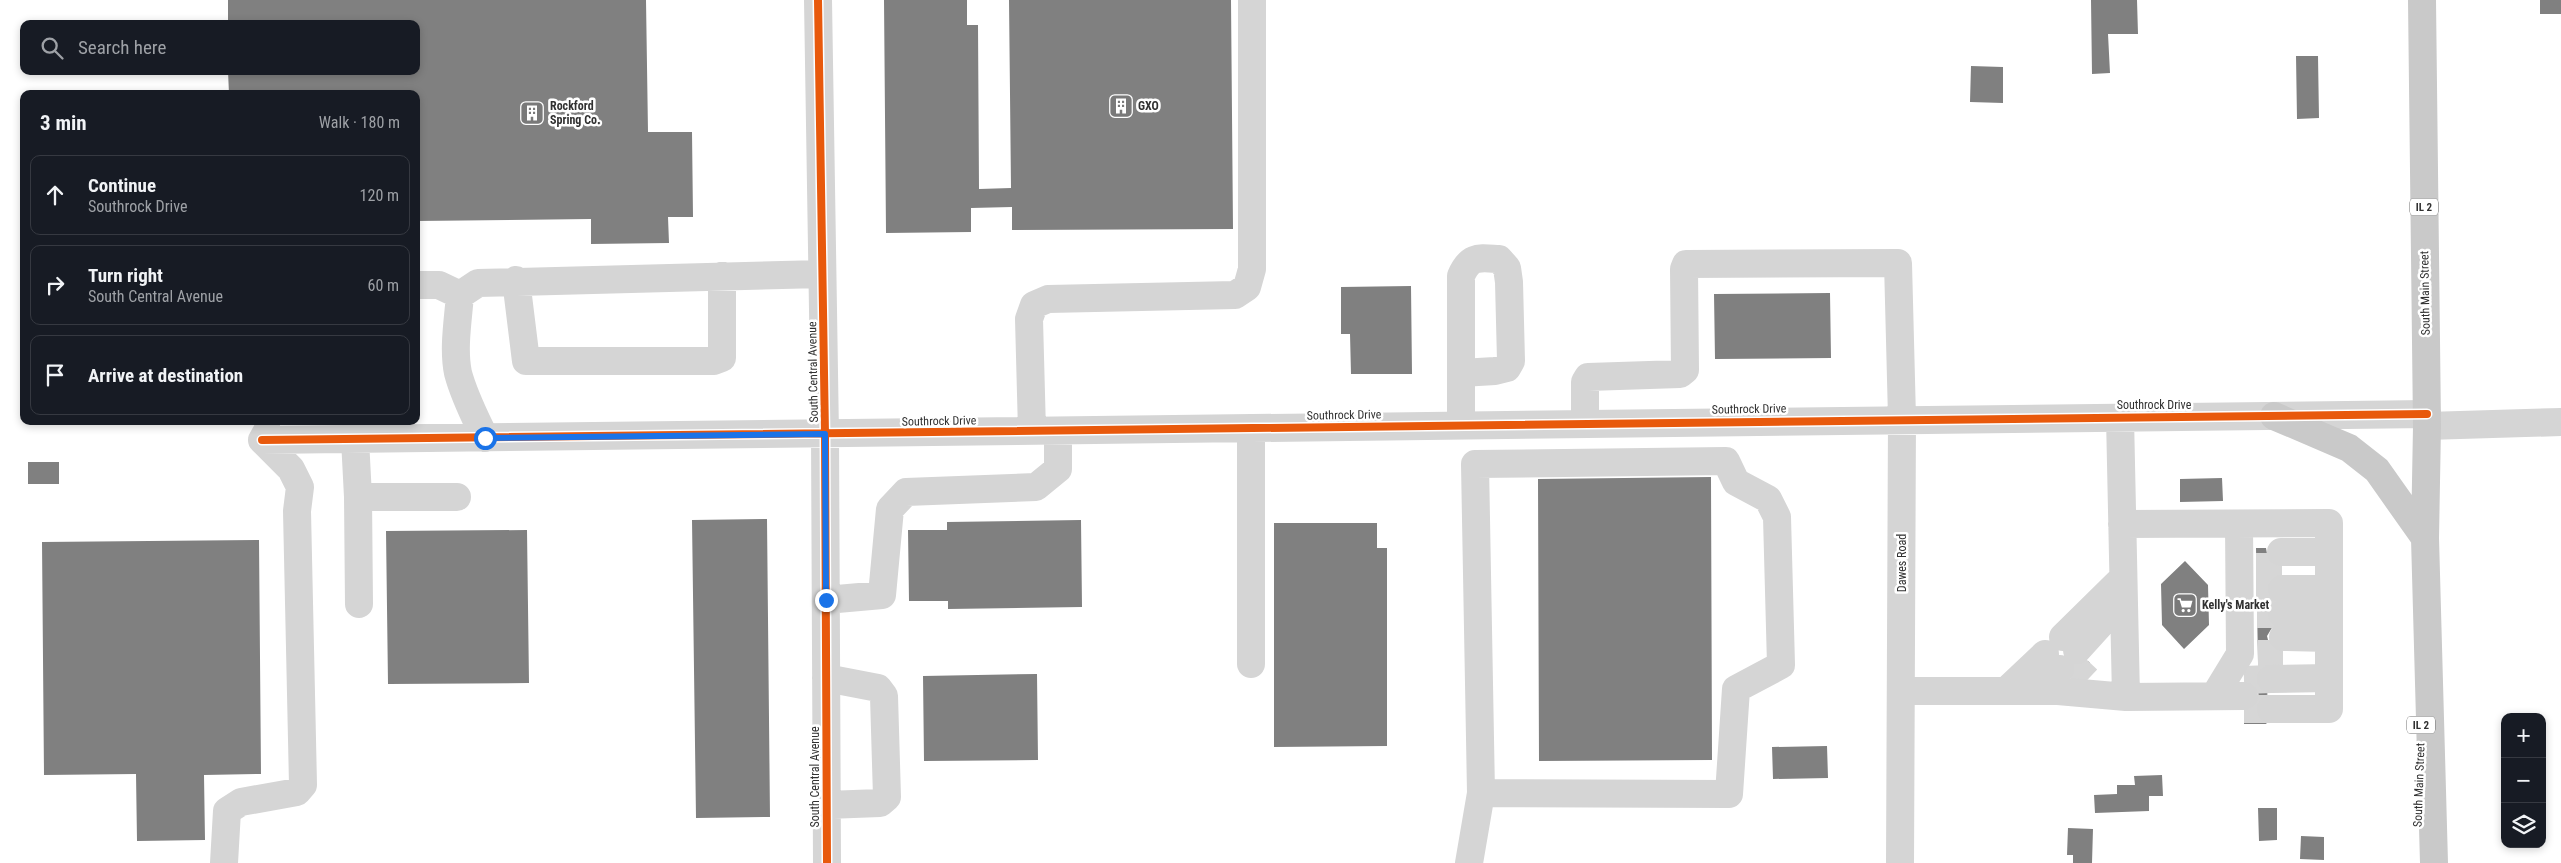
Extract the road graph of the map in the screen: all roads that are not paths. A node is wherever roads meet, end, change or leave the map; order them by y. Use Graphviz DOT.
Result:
graph roads {
  1 [pos="818,0"];
  2 [pos="1252,0"];
  3 [pos="2422,0"];
  4 [pos="822,274"];
  5 [pos="722,276"];
  6 [pos="516,280"];
  7 [pos="420,285"];
  8 [pos="460,295"];
  9 [pos="1460,373"];
  10 [pos="2274,416"];
  11 [pos="2120,417"];
  12 [pos="1902,418"];
  13 [pos="2427,420"];
  14 [pos="2561,422"];
  15 [pos="1585,423"];
  16 [pos="1460,425"];
  17 [pos="1251,428"];
  18 [pos="267,431"];
  19 [pos="1045,431"];
  20 [pos="825,434"];
  21 [pos="485,438"];
  22 [pos="354,439"];
  23 [pos="358,497"];
  24 [pos="457,497"];
  25 [pos="2122,524"];
  26 [pos="2239,524"];
  27 [pos="2425,538"];
  28 [pos="2426,586"];
  29 [pos="2123,599"];
  30 [pos="826,600"];
  31 [pos="2260,602"];
  32 [pos="359,604"];
  33 [pos="2329,624"];
  34 [pos="1251,664"];
  35 [pos="2062,666"];
  36 [pos="826,678"];
  37 [pos="1901,691"];
  38 [pos="2006,692"];
  39 [pos="2244,695"];
  40 [pos="2271,695"];
  41 [pos="2215,696"];
  42 [pos="2126,697"];
  43 [pos="1481,793"];
  44 [pos="827,804"];
  45 [pos="224,863"];
  46 [pos="827,863"];
  47 [pos="1469,863"];
  48 [pos="1900,863"];
  49 [pos="2416,863"];
  50 [pos="2434,863"];
  1 -- 4 [label="street, South Central Avenue"];
  2 -- 19 [label="street"];
  3 -- 13 [label="main road, South Main Street / IL 2"];
  4 -- 5 [label="street"];
  4 -- 20 [label="street, South Central Avenue"];
  5 -- 6 [label="street"];
  5 -- 6 [label="street"];
  6 -- 8 [label="street"];
  7 -- 8 [label="street"];
  8 -- 21 [label="street"];
  9 -- 16 [label="street"];
  10 -- 11 [label="street, Southrock Drive"];
  10 -- 13 [label="street, Southrock Drive"];
  10 -- 27 [label="main road"];
  11 -- 12 [label="street, Southrock Drive"];
  11 -- 25 [label="street"];
  12 -- 15 [label="street, Southrock Drive"];
  12 -- 15 [label="street, Dawes Road"];
  12 -- 37 [label="street, Dawes Road"];
  13 -- 14 [label="street, Southrock Drive"];
  13 -- 27 [label="main road, South Main Street / IL 2"];
  15 -- 16 [label="street, Southrock Drive"];
  16 -- 17 [label="street, Southrock Drive"];
  17 -- 19 [label="street, Southrock Drive"];
  17 -- 34 [label="street"];
  18 -- 22 [label="street, Southrock Drive"];
  18 -- 45 [label="street"];
  19 -- 20 [label="street, Southrock Drive"];
  19 -- 30 [label="street"];
  20 -- 21 [label="street, Southrock Drive"];
  20 -- 30 [label="street, South Central Avenue"];
  21 -- 22 [label="street, Southrock Drive"];
  22 -- 23 [label="street"];
  23 -- 24 [label="street"];
  23 -- 32 [label="street"];
  25 -- 26 [label="street"];
  25 -- 29 [label="street"];
  26 -- 31 [label="street"];
  26 -- 33 [label="street"];
  27 -- 28 [label="main road, South Main Street / IL 2"];
  28 -- 49 [label="main road, South Main Street / IL 2"];
  28 -- 50 [label="main road, South Main Street / IL 2"];
  29 -- 35 [label="street"];
  29 -- 35 [label="street"];
  29 -- 42 [label="street"];
  30 -- 36 [label="street, South Central Avenue"];
  31 -- 33 [label="street"];
  31 -- 33 [label="street"];
  31 -- 33 [label="street"];
  31 -- 41 [label="street"];
  33 -- 40 [label="street"];
  35 -- 38 [label="street"];
  35 -- 38 [label="street"];
  35 -- 42 [label="street"];
  36 -- 44 [label="street, South Central Avenue"];
  36 -- 44 [label="street"];
  37 -- 38 [label="street"];
  37 -- 48 [label="street, Dawes Road"];
  39 -- 41 [label="street"];
  41 -- 42 [label="street"];
  43 -- 43 [label="street"];
  43 -- 47 [label="street"];
  44 -- 46 [label="street, South Central Avenue"];
}
